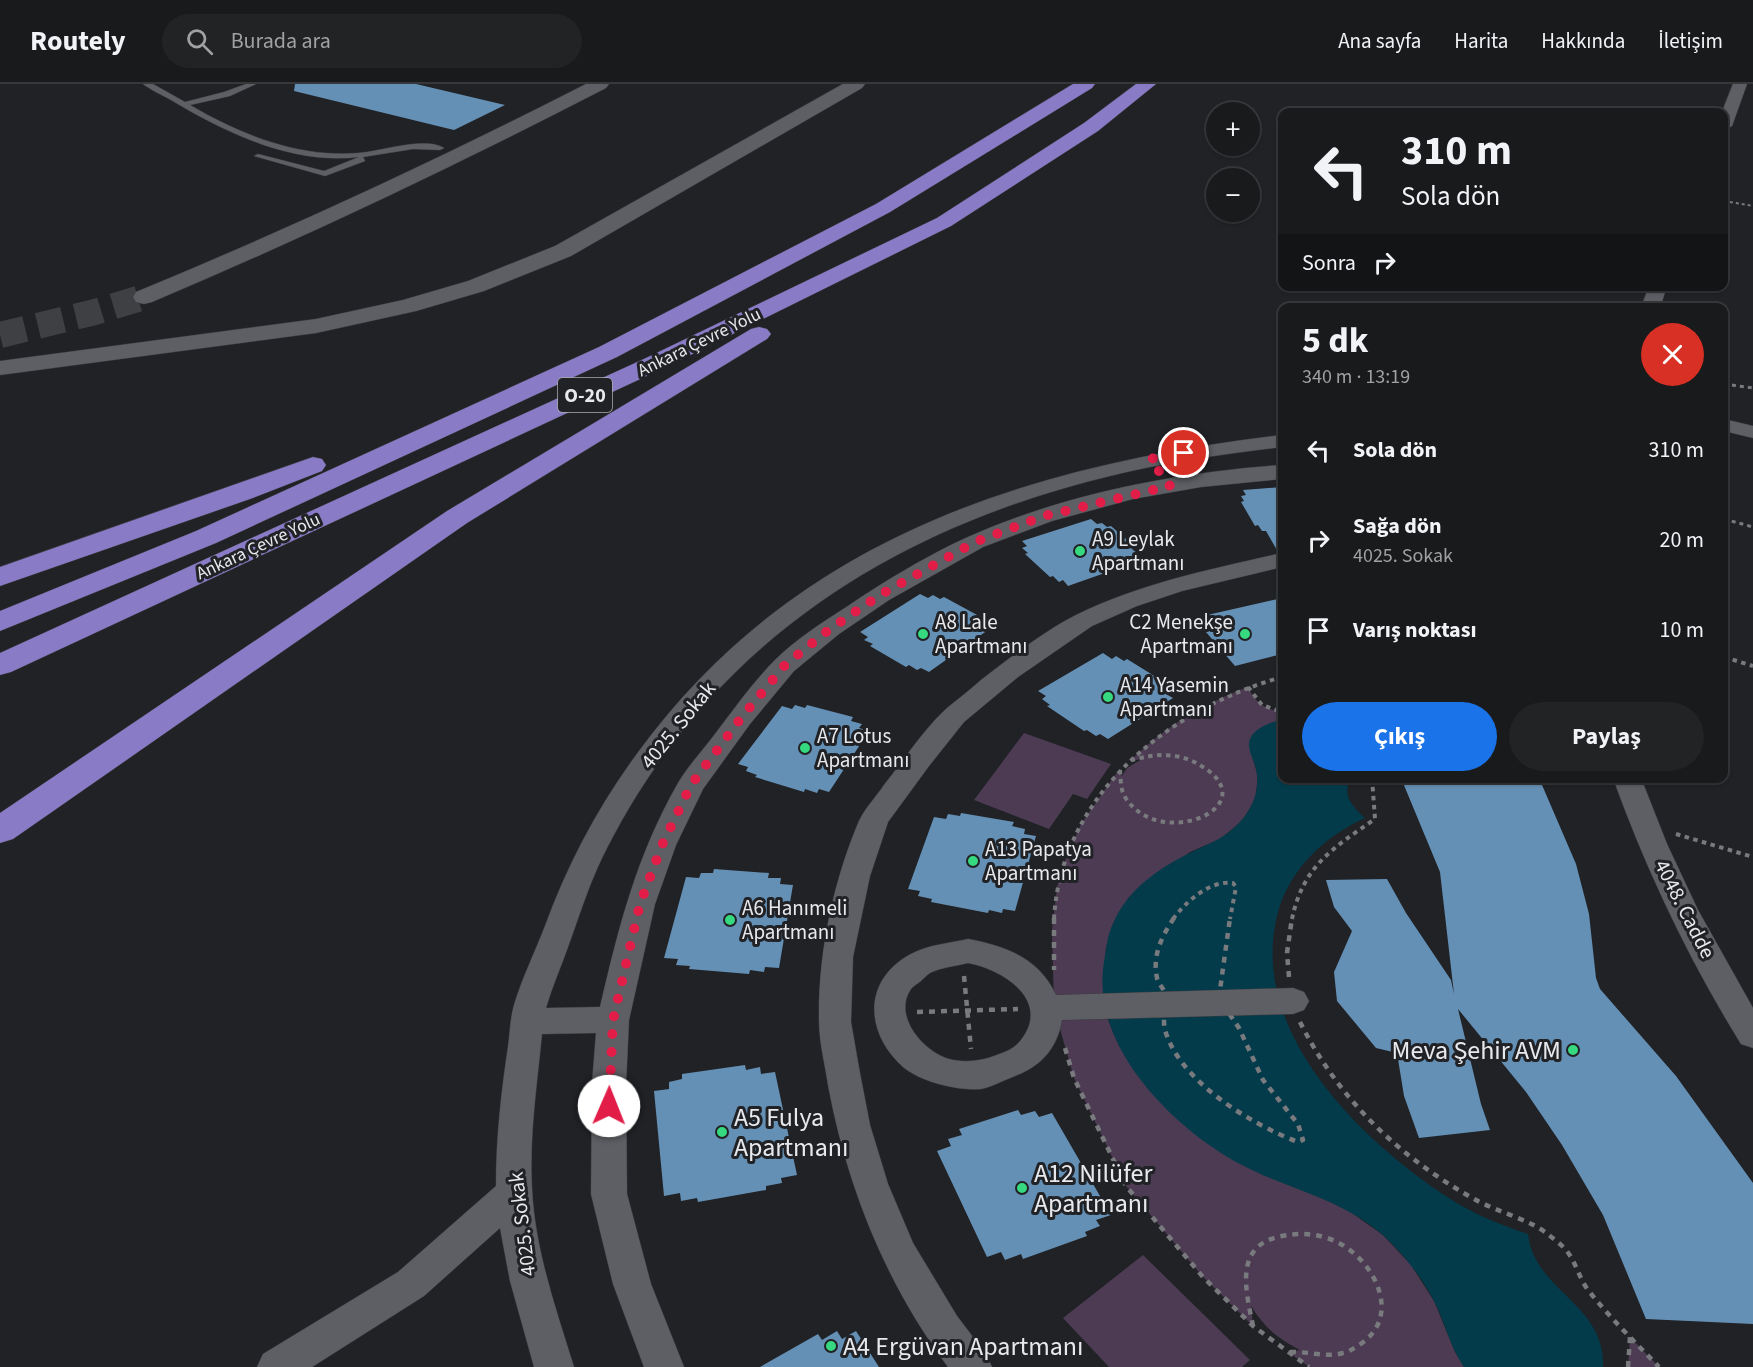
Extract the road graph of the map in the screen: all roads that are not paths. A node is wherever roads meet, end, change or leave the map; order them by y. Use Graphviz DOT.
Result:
graph roads {
  1 [pos="147,84"];
  2 [pos="252,84"];
  3 [pos="581,84"];
  4 [pos="600,84"];
  5 [pos="835,84"];
  6 [pos="856,84"];
  7 [pos="1086,84"];
  8 [pos="1147,84"];
  9 [pos="1740,84"];
  10 [pos="183,105"];
  11 [pos="1728,116"];
  12 [pos="440,148"];
  13 [pos="387,150"];
  14 [pos="461,155"];
  15 [pos="258,156"];
  16 [pos="944,222"];
  17 [pos="0,348"];
  18 [pos="608,352"];
  19 [pos="0,368"];
  20 [pos="1728,426"];
  21 [pos="1753,432"];
  22 [pos="1278,441"];
  23 [pos="1150,459"];
  24 [pos="1278,472"];
  25 [pos="1170,486"];
  26 [pos="1278,561"];
  27 [pos="0,577"];
  28 [pos="0,622"];
  29 [pos="0,665"];
  30 [pos="1629,783"];
  31 [pos="0,830"];
  32 [pos="1289,1001"];
  33 [pos="1046,1008"];
  34 [pos="613,1020"];
  35 [pos="528,1021"];
  36 [pos="1752,1032"];
  37 [pos="513,1192"];
  38 [pos="277,1367"];
  39 [pos="554,1367"];
  40 [pos="664,1367"];
  41 [pos="972,1367"];
  1 -- 10 [label="lane"];
  2 -- 10 [label="lane"];
  3 -- 12 [label="main road"];
  4 -- 14 [label="main road"];
  5 -- 17 [label="main road"];
  6 -- 19 [label="main road"];
  7 -- 18 [label="highway, Ankara Çevre Yolu / O-20"];
  8 -- 16 [label="highway, Ankara Çevre Yolu / O-20"];
  9 -- 11 [label="street"];
  10 -- 13 [label="lane"];
  12 -- 13 [label="lane"];
  12 -- 14 [label="main road"];
  12 -- 14 [label="main road"];
  13 -- 15 [label="lane"];
  16 -- 29 [label="highway, Ankara Çevre Yolu / O-20"];
  16 -- 31 [label="highway"];
  18 -- 27 [label="highway"];
  18 -- 28 [label="highway, Ankara Çevre Yolu / O-20"];
  20 -- 21 [label="street"];
  22 -- 23 [label="street, 4025. Sokak"];
  23 -- 25 [label="street"];
  23 -- 35 [label="street, 4025. Sokak"];
  24 -- 25 [label="street"];
  25 -- 34 [label="street"];
  26 -- 41 [label="street"];
  30 -- 36 [label="street, 4048. Cadde"];
  32 -- 33 [label="street"];
  33 -- 33 [label="street"];
  34 -- 35 [label="street"];
  34 -- 40 [label="street"];
  35 -- 37 [label="street, 4025. Sokak"];
  37 -- 38 [label="street"];
  37 -- 39 [label="street, 4025. Sokak"];
}
